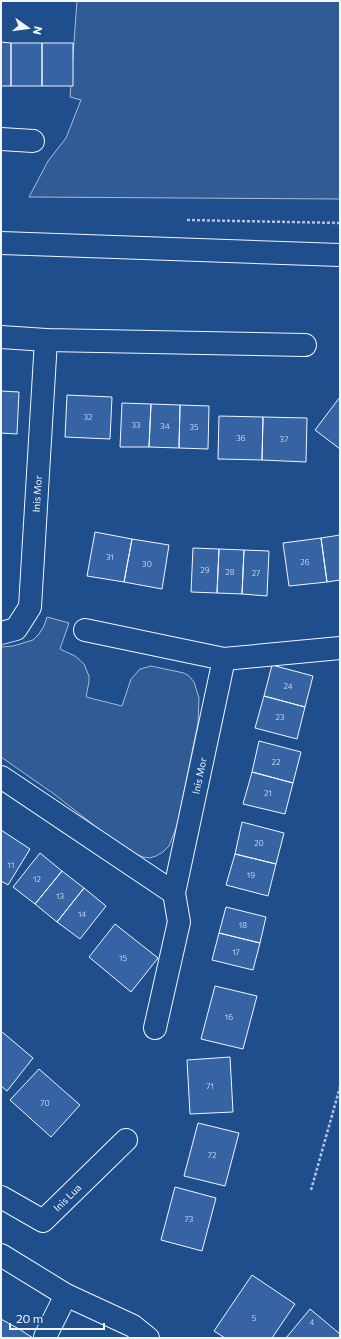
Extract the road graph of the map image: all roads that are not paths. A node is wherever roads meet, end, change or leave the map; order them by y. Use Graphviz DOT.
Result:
graph roads {
  1 [pos="1,139"];
  2 [pos="33,141"];
  3 [pos="1,243"];
  4 [pos="340,255"];
  5 [pos="1,337"];
  6 [pos="46,340"];
  7 [pos="305,345"];
  8 [pos="85,630"];
  9 [pos="1,633"];
  10 [pos="340,648"];
  11 [pos="224,659"];
  12 [pos="1,777"];
  13 [pos="174,893"];
  14 [pos="156,1028"];
  15 [pos="126,1140"];
  16 [pos="1,1197"];
  17 [pos="1,1255"];
  18 [pos="66,1295"];
  19 [pos="45,1337"];
  20 [pos="148,1338"];
  1 -- 2 [label="street"];
  3 -- 4 [label="street"];
  5 -- 6 [label="street"];
  6 -- 7 [label="street"];
  6 -- 9 [label="street, Inis Mor"];
  8 -- 11 [label="street"];
  10 -- 11 [label="street"];
  11 -- 13 [label="street, Inis Mor"];
  12 -- 13 [label="street"];
  13 -- 14 [label="street, Inis Mor"];
  15 -- 16 [label="street, Inis Lua"];
  17 -- 18 [label="street"];
  18 -- 19 [label="street"];
  18 -- 20 [label="street"];
}
